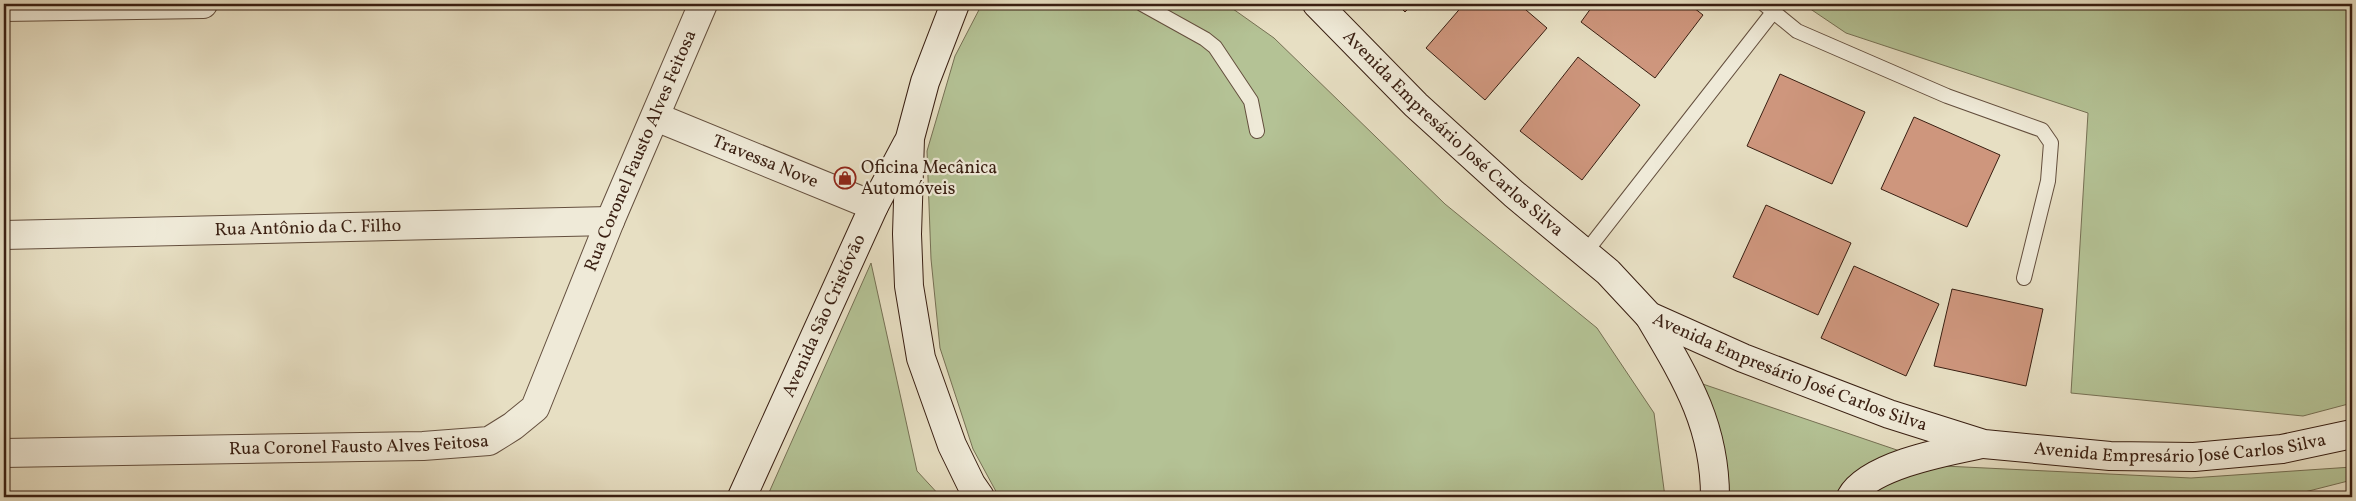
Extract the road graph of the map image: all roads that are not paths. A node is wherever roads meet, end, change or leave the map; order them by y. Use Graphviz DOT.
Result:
graph roads {
  1 [pos="203,4"];
  2 [pos="703,4"];
  3 [pos="954,4"];
  4 [pos="1142,4"];
  5 [pos="1317,4"];
  6 [pos="4,7"];
  7 [pos="1769,8"];
  8 [pos="656,117"];
  9 [pos="1257,131"];
  10 [pos="910,138"];
  11 [pos="874,206"];
  12 [pos="610,222"];
  13 [pos="4,235"];
  14 [pos="1585,253"];
  15 [pos="2024,278"];
  16 [pos="1649,316"];
  17 [pos="2352,434"];
  18 [pos="1984,444"];
  19 [pos="4,453"];
  20 [pos="742,497"];
  21 [pos="980,497"];
  22 [pos="1714,497"];
  23 [pos="1851,497"];
  1 -- 6 [label="street"];
  2 -- 8 [label="street, Rua Coronel Fausto Alves Feitosa"];
  3 -- 10 [label="street"];
  4 -- 9 [label="lane"];
  5 -- 14 [label="street, Avenida Empresário José Carlos Silva"];
  7 -- 14 [label="lane"];
  7 -- 15 [label="lane"];
  8 -- 11 [label="street, Travessa Nove"];
  8 -- 12 [label="street, Rua Coronel Fausto Alves Feitosa"];
  10 -- 11 [label="street, Avenida São Cristóvão"];
  10 -- 21 [label="street"];
  11 -- 20 [label="street, Avenida São Cristóvão"];
  12 -- 13 [label="street, Rua Antônio da C. Filho"];
  12 -- 19 [label="street, Rua Coronel Fausto Alves Feitosa"];
  14 -- 16 [label="street, Avenida Empresário José Carlos Silva"];
  16 -- 18 [label="street, Avenida Empresário José Carlos Silva"];
  16 -- 22 [label="street"];
  17 -- 18 [label="street, Avenida Empresário José Carlos Silva"];
  18 -- 23 [label="street"];
}
